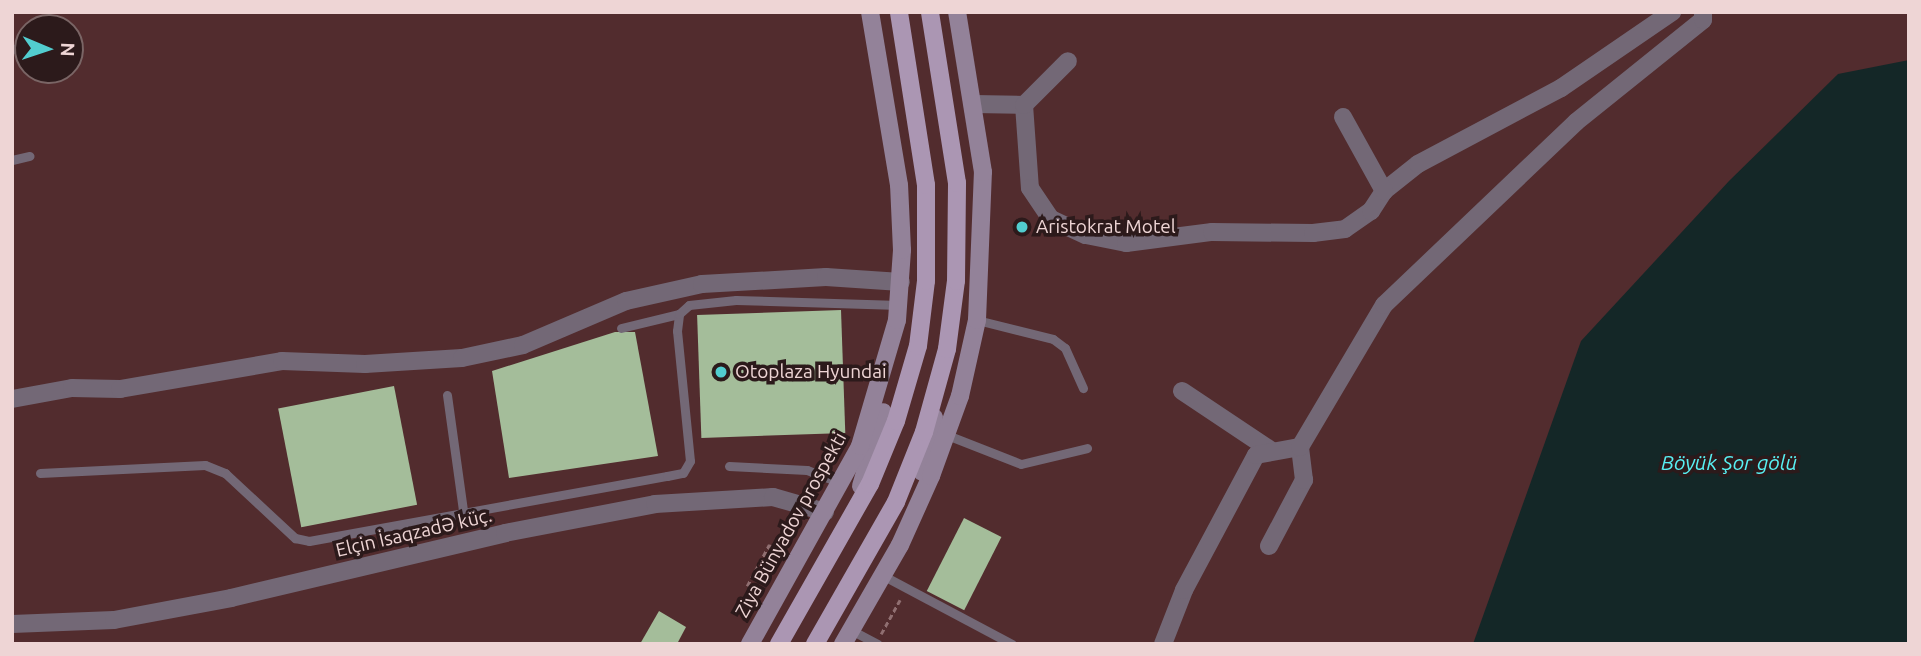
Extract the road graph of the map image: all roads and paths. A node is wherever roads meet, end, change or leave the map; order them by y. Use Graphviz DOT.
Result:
graph roads {
  1 [pos="870,12"];
  2 [pos="899,12"];
  3 [pos="930,12"];
  4 [pos="957,12"];
  5 [pos="1672,12"];
  6 [pos="1703,12"];
  7 [pos="1068,61"];
  8 [pos="974,104"];
  9 [pos="1024,105"];
  10 [pos="1343,117"];
  11 [pos="30,156"];
  12 [pos="12,160"];
  13 [pos="1384,191"];
  14 [pos="901,282"];
  15 [pos="899,305"];
  16 [pos="678,314"];
  17 [pos="977,320"];
  18 [pos="621,328"];
  19 [pos="939,384"];
  20 [pos="1083,388"];
  21 [pos="1182,391"];
  22 [pos="447,394"];
  23 [pos="12,399"];
  24 [pos="947,435"];
  25 [pos="1300,447"];
  26 [pos="1087,448"];
  27 [pos="1272,451"];
  28 [pos="729,466"];
  29 [pos="40,473"];
  30 [pos="841,483"];
  31 [pos="463,511"];
  32 [pos="825,512"];
  33 [pos="845,532"];
  34 [pos="769,545"];
  35 [pos="900,545"];
  36 [pos="1269,545"];
  37 [pos="886,583"];
  38 [pos="747,586"];
  39 [pos="12,624"];
  40 [pos="845,640"];
  41 [pos="876,643"];
  42 [pos="750,644"];
  43 [pos="779,644"];
  44 [pos="815,644"];
  45 [pos="1012,644"];
  46 [pos="1164,644"];
  1 -- 14 [label="main road, Ziya Bünyadov prospekti"];
  2 -- 33 [label="main road"];
  3 -- 19 [label="main road"];
  4 -- 8 [label="main road"];
  5 -- 13 [label="street"];
  6 -- 25 [label="street"];
  7 -- 9 [label="street"];
  8 -- 9 [label="street"];
  8 -- 17 [label="main road"];
  9 -- 13 [label="street"];
  10 -- 13 [label="street"];
  11 -- 12 [label="lane"];
  14 -- 15 [label="main road, Ziya Bünyadov prospekti"];
  14 -- 23 [label="street"];
  15 -- 16 [label="lane"];
  15 -- 30 [label="main road, Ziya Bünyadov prospekti"];
  15 -- 33 [label="main road"];
  16 -- 18 [label="lane"];
  16 -- 31 [label="lane"];
  17 -- 20 [label="lane"];
  17 -- 24 [label="main road"];
  19 -- 35 [label="main road"];
  19 -- 44 [label="main road"];
  21 -- 27 [label="street"];
  22 -- 31 [label="lane"];
  24 -- 26 [label="lane"];
  24 -- 35 [label="main road"];
  25 -- 27 [label="street"];
  25 -- 36 [label="street"];
  27 -- 46 [label="street"];
  28 -- 30 [label="lane"];
  29 -- 31 [label="lane"];
  30 -- 32 [label="main road, Ziya Bünyadov prospekti"];
  32 -- 39 [label="street, Elçin İsaqzadə küç."];
  32 -- 42 [label="main road, Ziya Bünyadov prospekti"];
  33 -- 43 [label="main road"];
  34 -- 38 [label="path"];
  35 -- 37 [label="main road"];
  37 -- 40 [label="main road"];
  37 -- 41 [label="path"];
  37 -- 45 [label="lane"];
  40 -- 41 [label="lane"];
}
